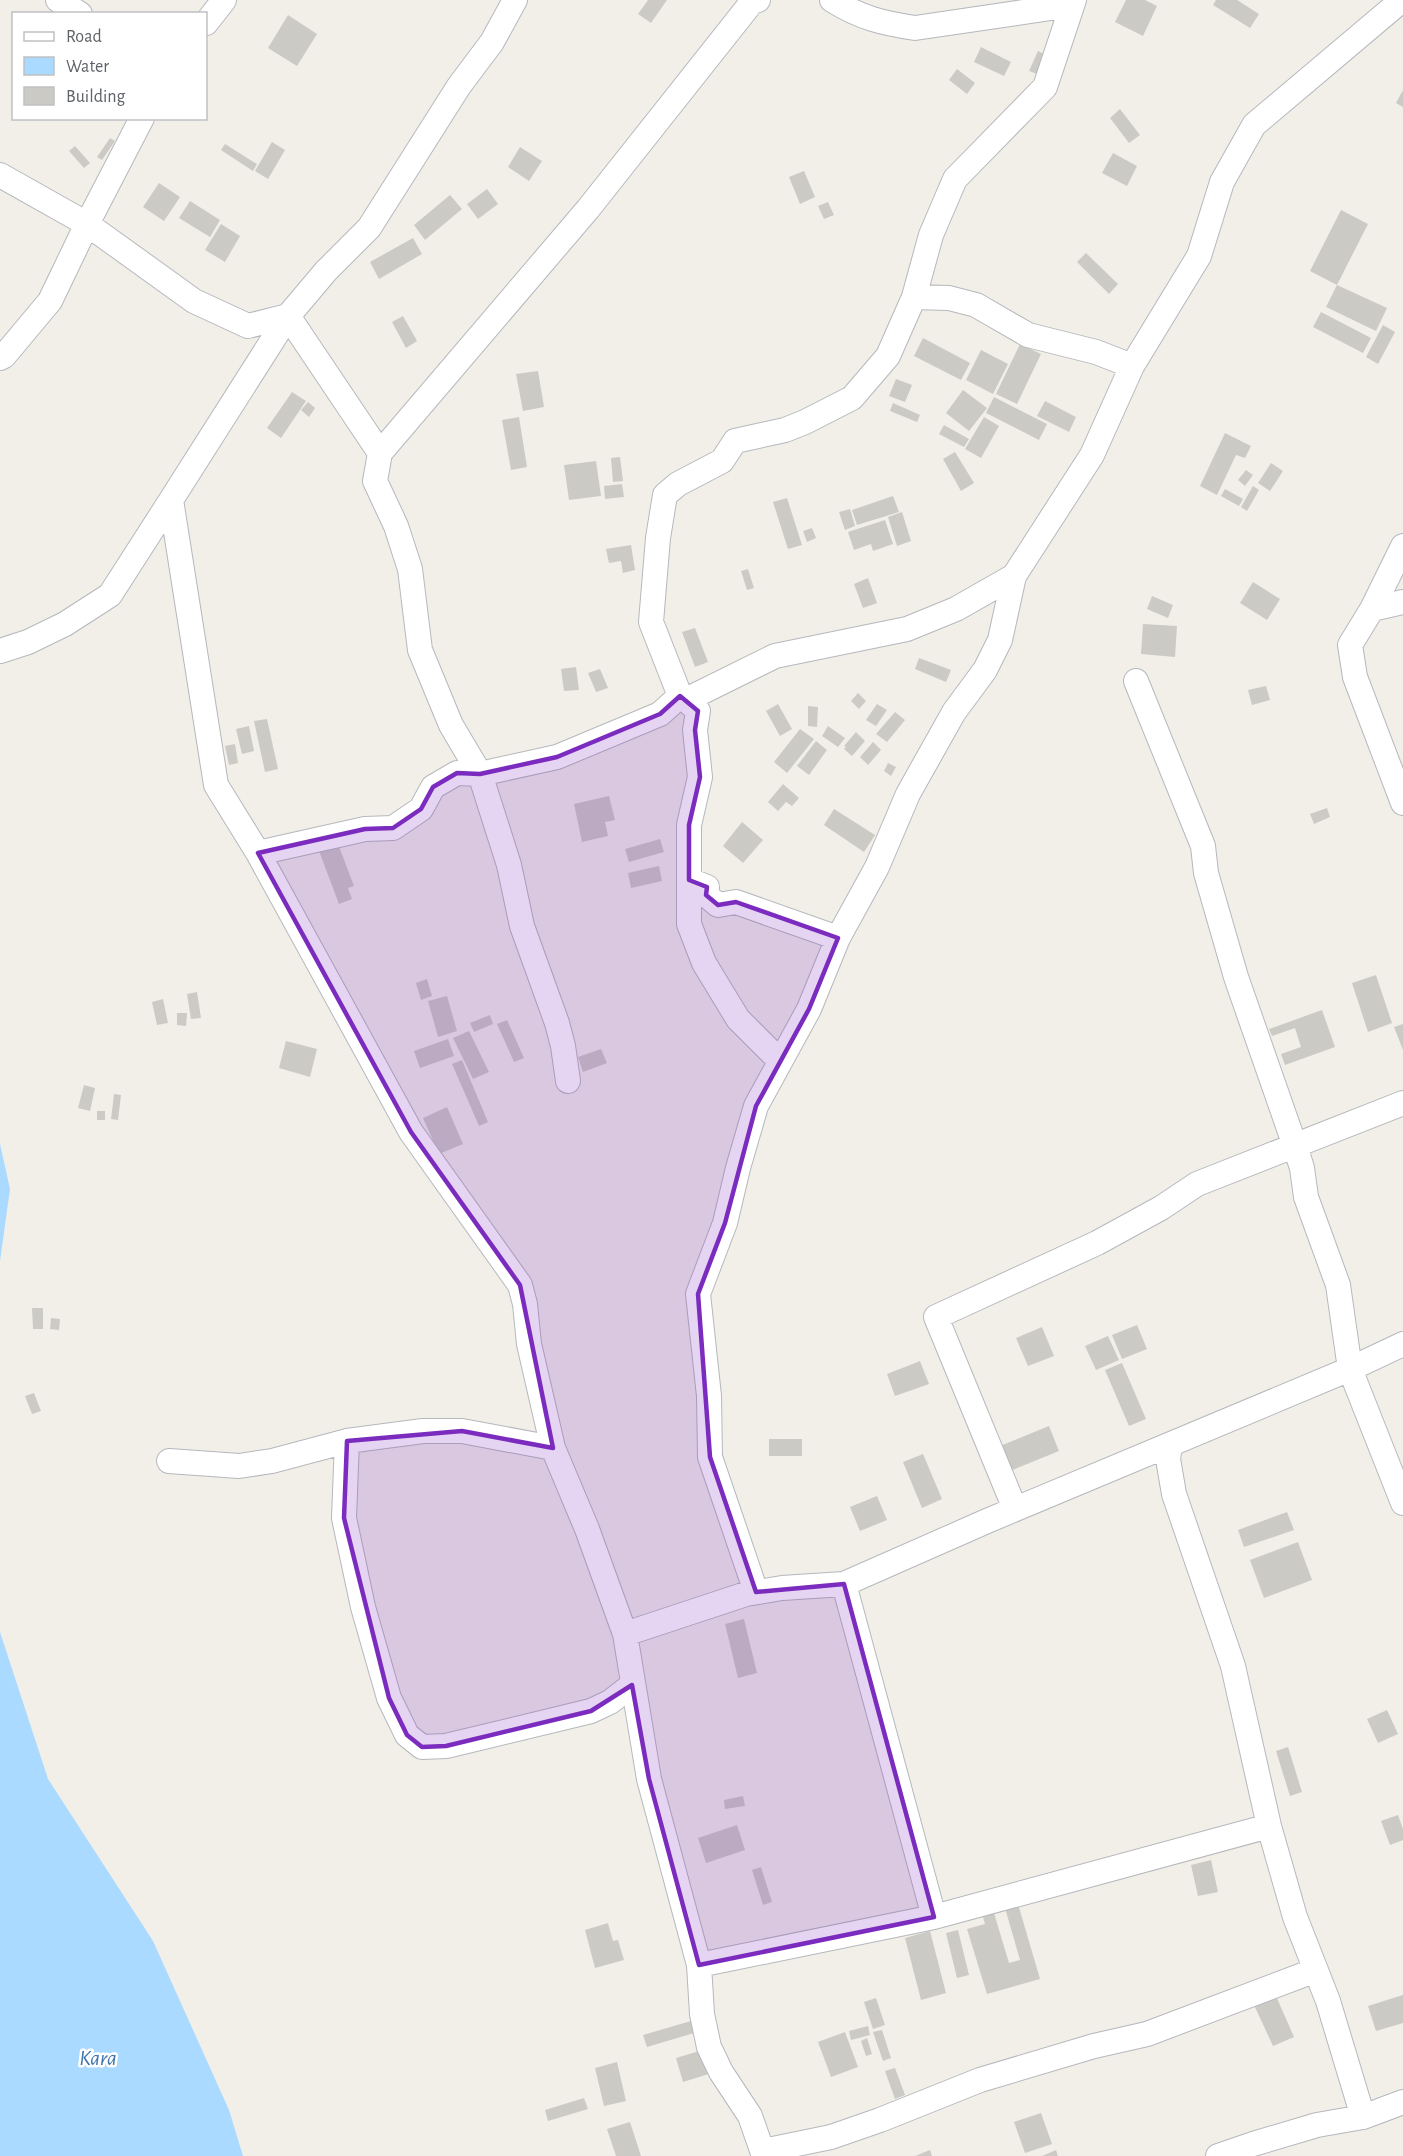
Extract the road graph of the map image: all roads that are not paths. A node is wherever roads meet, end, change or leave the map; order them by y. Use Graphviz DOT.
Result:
graph roads {
  1 [pos="58,0"];
  2 [pos="224,0"];
  3 [pos="515,0"];
  4 [pos="758,0"];
  5 [pos="832,0"];
  6 [pos="1402,0"];
  7 [pos="1073,2"];
  8 [pos="77,12"];
  9 [pos="207,22"];
  10 [pos="141,120"];
  11 [pos="0,175"];
  12 [pos="87,224"];
  13 [pos="914,297"];
  14 [pos="288,316"];
  15 [pos="0,358"];
  16 [pos="1132,366"];
  17 [pos="380,453"];
  18 [pos="171,500"];
  19 [pos="1403,546"];
  20 [pos="1014,576"];
  21 [pos="1403,603"];
  22 [pos="1372,609"];
  23 [pos="0,651"];
  24 [pos="1136,681"];
  25 [pos="683,698"];
  26 [pos="480,774"];
  27 [pos="1403,803"];
  28 [pos="258,853"];
  29 [pos="689,880"];
  30 [pos="838,938"];
  31 [pos="783,1055"];
  32 [pos="568,1081"];
  33 [pos="1403,1104"];
  34 [pos="1295,1146"];
  35 [pos="1403,1344"];
  36 [pos="1350,1369"];
  37 [pos="347,1440"];
  38 [pos="1170,1445"];
  39 [pos="553,1448"];
  40 [pos="169,1461"];
  41 [pos="1403,1503"];
  42 [pos="1015,1509"];
  43 [pos="844,1584"];
  44 [pos="756,1592"];
  45 [pos="625,1634"];
  46 [pos="632,1685"];
  47 [pos="1269,1826"];
  48 [pos="934,1917"];
  49 [pos="699,1965"];
  50 [pos="1316,1970"];
  51 [pos="1403,2102"];
  52 [pos="1362,2117"];
  53 [pos="1251,2150"];
  54 [pos="763,2154"];
  55 [pos="1218,2156"];
  1 -- 8 [label="street"];
  2 -- 9 [label="street"];
  3 -- 14 [label="street"];
  4 -- 17 [label="street"];
  5 -- 7 [label="street"];
  6 -- 16 [label="street"];
  7 -- 13 [label="street"];
  10 -- 12 [label="street"];
  11 -- 12 [label="street"];
  12 -- 14 [label="street"];
  12 -- 15 [label="street"];
  13 -- 16 [label="street"];
  13 -- 25 [label="street"];
  14 -- 17 [label="street"];
  14 -- 18 [label="street"];
  16 -- 20 [label="street"];
  17 -- 26 [label="street"];
  18 -- 23 [label="street"];
  18 -- 28 [label="street"];
  19 -- 22 [label="street"];
  20 -- 25 [label="street"];
  20 -- 30 [label="street"];
  21 -- 22 [label="street"];
  22 -- 27 [label="street"];
  24 -- 34 [label="street"];
  25 -- 26 [label="street"];
  25 -- 29 [label="street"];
  26 -- 28 [label="street"];
  26 -- 32 [label="street"];
  28 -- 39 [label="street"];
  29 -- 30 [label="street"];
  29 -- 31 [label="street"];
  30 -- 31 [label="street"];
  31 -- 44 [label="street"];
  33 -- 34 [label="street"];
  34 -- 36 [label="street"];
  34 -- 42 [label="street"];
  35 -- 36 [label="street"];
  36 -- 38 [label="street"];
  36 -- 41 [label="street"];
  37 -- 39 [label="street"];
  37 -- 40 [label="street"];
  37 -- 46 [label="street"];
  38 -- 42 [label="street"];
  38 -- 47 [label="street"];
  39 -- 45 [label="street"];
  42 -- 43 [label="street"];
  43 -- 44 [label="street"];
  43 -- 48 [label="street"];
  44 -- 45 [label="street"];
  45 -- 46 [label="street"];
  46 -- 49 [label="street"];
  47 -- 48 [label="street"];
  47 -- 50 [label="street"];
  48 -- 49 [label="street"];
  49 -- 54 [label="street"];
  50 -- 52 [label="street"];
  50 -- 54 [label="street"];
  51 -- 52 [label="street"];
  52 -- 53 [label="street"];
  53 -- 55 [label="street"];
}
